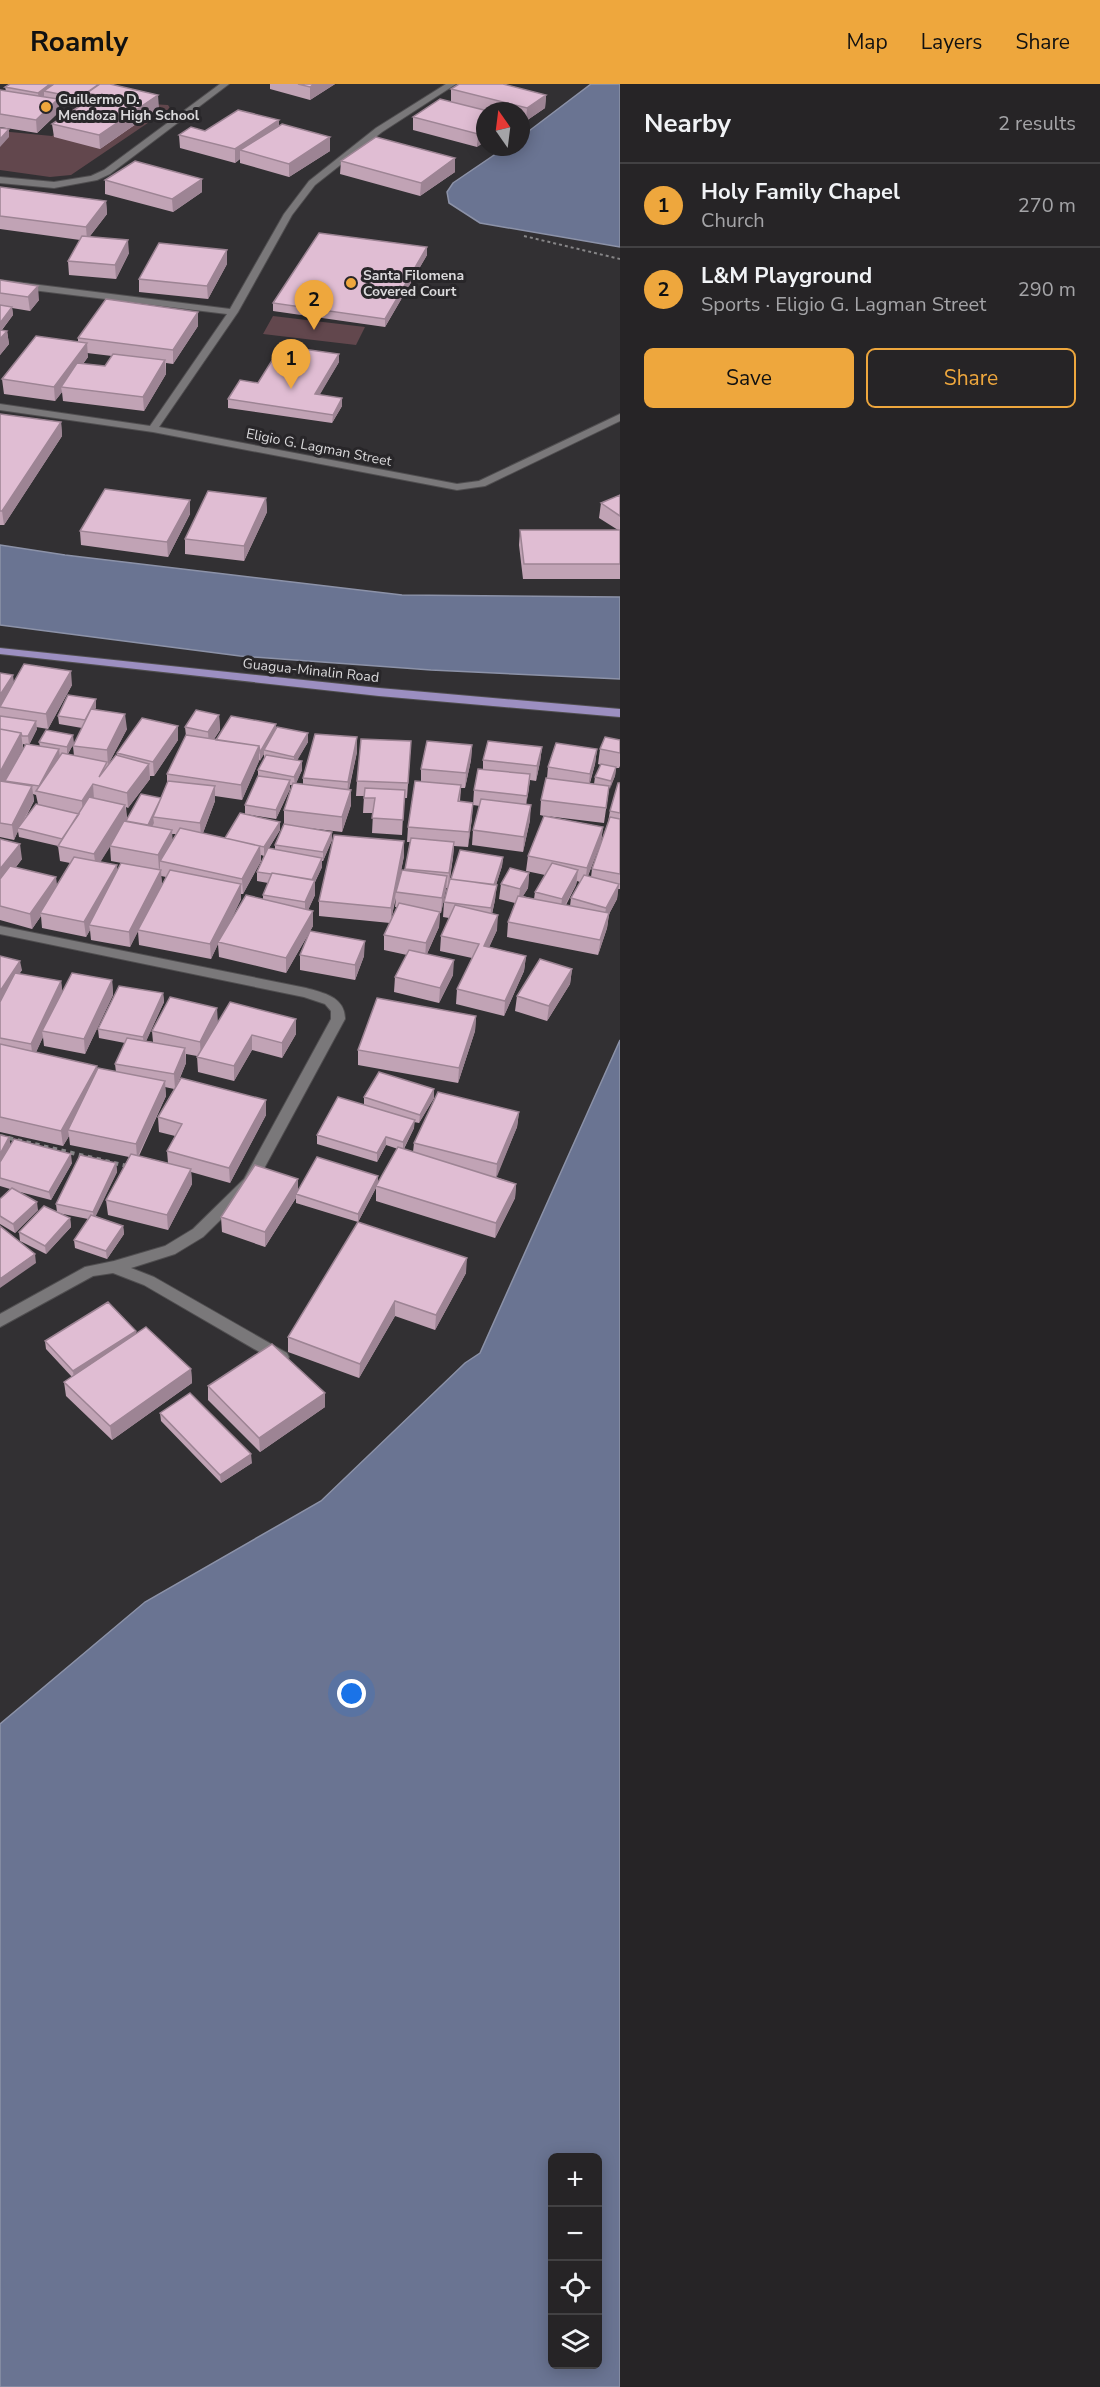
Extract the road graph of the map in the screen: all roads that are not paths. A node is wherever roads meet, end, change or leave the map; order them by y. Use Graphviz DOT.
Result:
graph roads {
  1 [pos="225,84"];
  2 [pos="452,84"];
  3 [pos="0,180"];
  4 [pos="0,283"];
  5 [pos="233,312"];
  6 [pos="0,407"];
  7 [pos="620,417"];
  8 [pos="153,429"];
  9 [pos="0,651"];
  10 [pos="620,713"];
  11 [pos="0,930"];
  12 [pos="114,1267"];
  13 [pos="0,1321"];
  14 [pos="281,1356"];
  1 -- 3 [label="street"];
  2 -- 5 [label="street"];
  4 -- 5 [label="street"];
  5 -- 8 [label="street"];
  6 -- 8 [label="street, Eligio G. Lagman Street"];
  7 -- 8 [label="street, Eligio G. Lagman Street"];
  9 -- 10 [label="main road, Guagua-Minalin Road"];
  11 -- 12 [label="street"];
  12 -- 13 [label="street"];
  12 -- 14 [label="street"];
}
